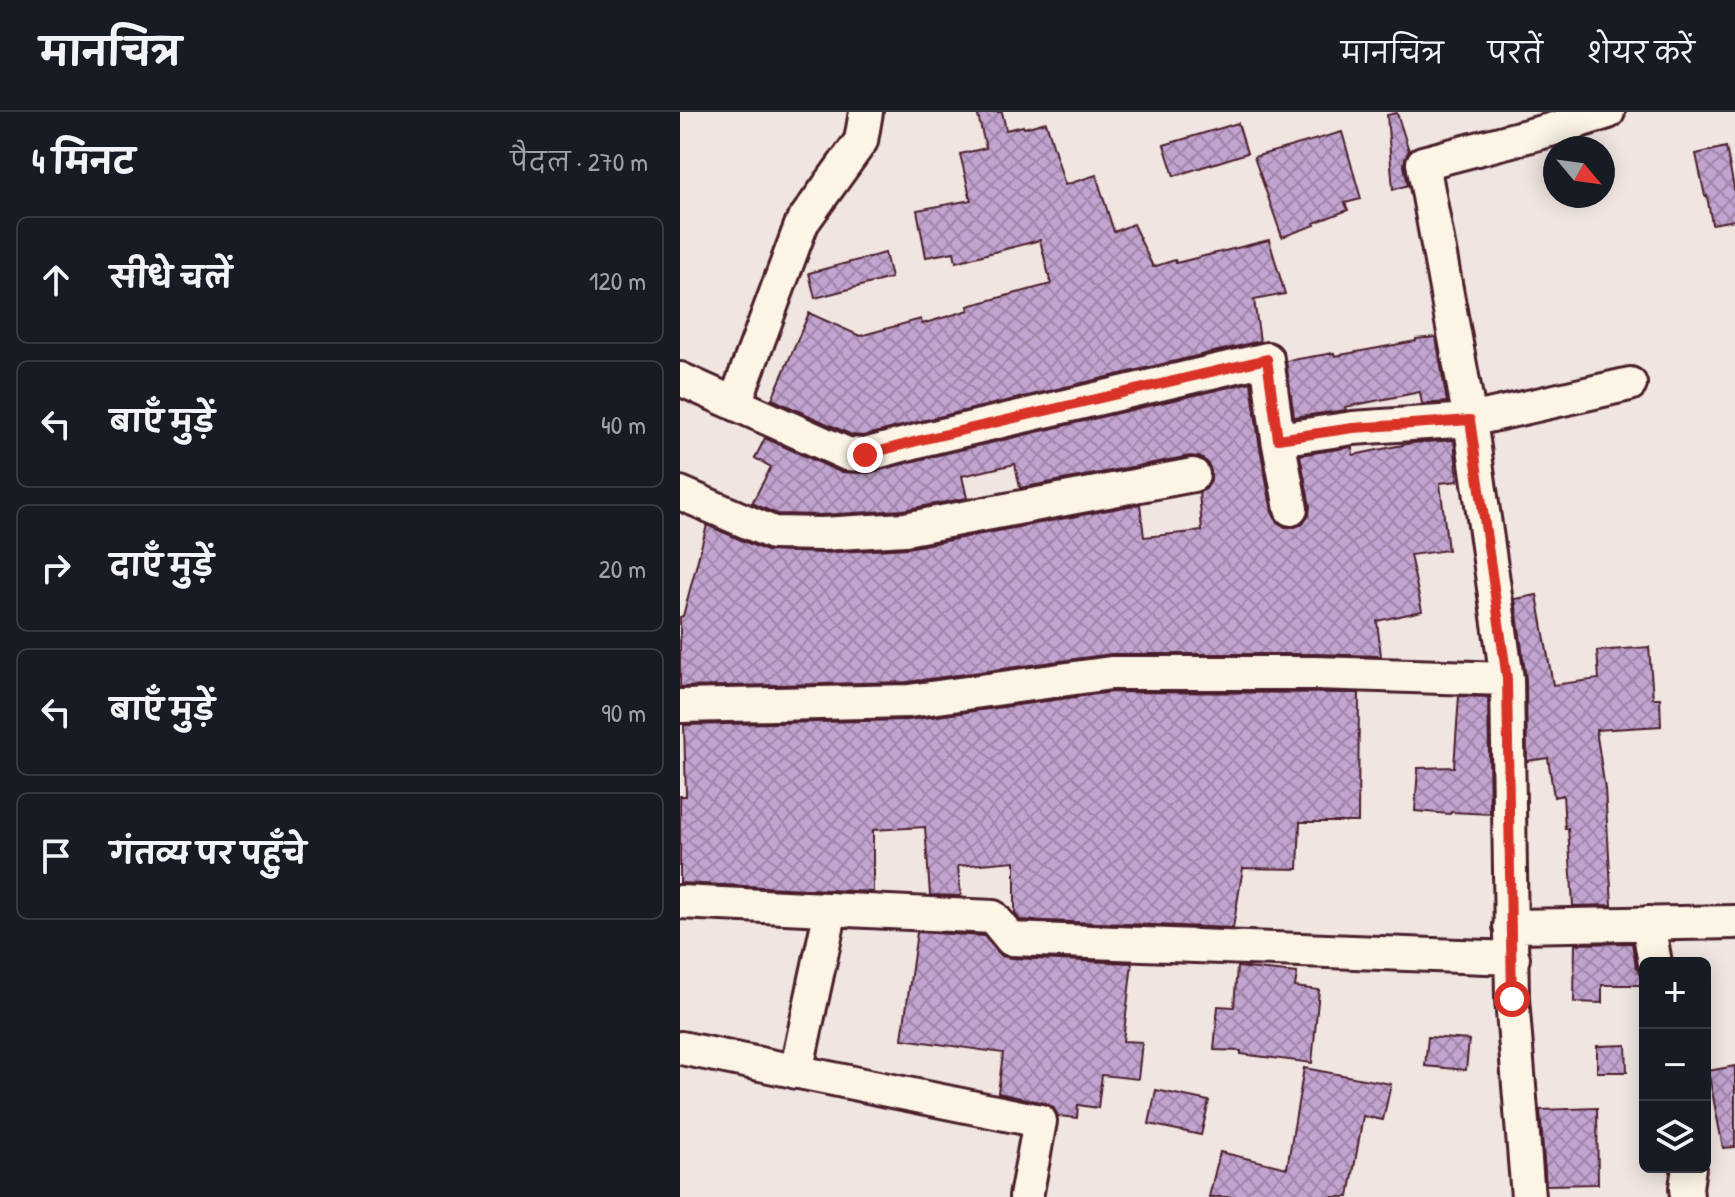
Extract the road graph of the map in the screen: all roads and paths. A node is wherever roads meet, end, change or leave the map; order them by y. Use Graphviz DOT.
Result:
graph roads {
  1 [pos="866,112"];
  2 [pos="1608,112"];
  3 [pos="680,379"];
  4 [pos="1630,384"];
  5 [pos="735,403"];
  6 [pos="1470,420"];
  7 [pos="1278,439"];
  8 [pos="1193,475"];
  9 [pos="680,493"];
  10 [pos="1291,509"];
  11 [pos="1507,679"];
  12 [pos="680,706"];
  13 [pos="680,902"];
  14 [pos="831,909"];
  15 [pos="1735,922"];
  16 [pos="1648,923"];
  17 [pos="1510,926"];
  18 [pos="1654,957"];
  19 [pos="1513,958"];
  20 [pos="680,1049"];
  21 [pos="796,1072"];
  22 [pos="1688,1173"];
  23 [pos="1026,1197"];
  24 [pos="1528,1197"];
  25 [pos="1687,1197"];
  1 -- 5 [label="street"];
  2 -- 6 [label="street"];
  3 -- 5 [label="street"];
  4 -- 6 [label="street"];
  5 -- 7 [label="street"];
  6 -- 7 [label="street"];
  6 -- 11 [label="street"];
  7 -- 10 [label="street"];
  8 -- 9 [label="street"];
  11 -- 12 [label="street"];
  11 -- 17 [label="street"];
  13 -- 14 [label="street"];
  14 -- 19 [label="street"];
  14 -- 21 [label="street"];
  15 -- 16 [label="street"];
  16 -- 17 [label="street"];
  16 -- 18 [label="street"];
  17 -- 19 [label="street"];
  19 -- 24 [label="street"];
  20 -- 21 [label="street"];
  21 -- 23 [label="street"];
  22 -- 25 [label="street"];
}
